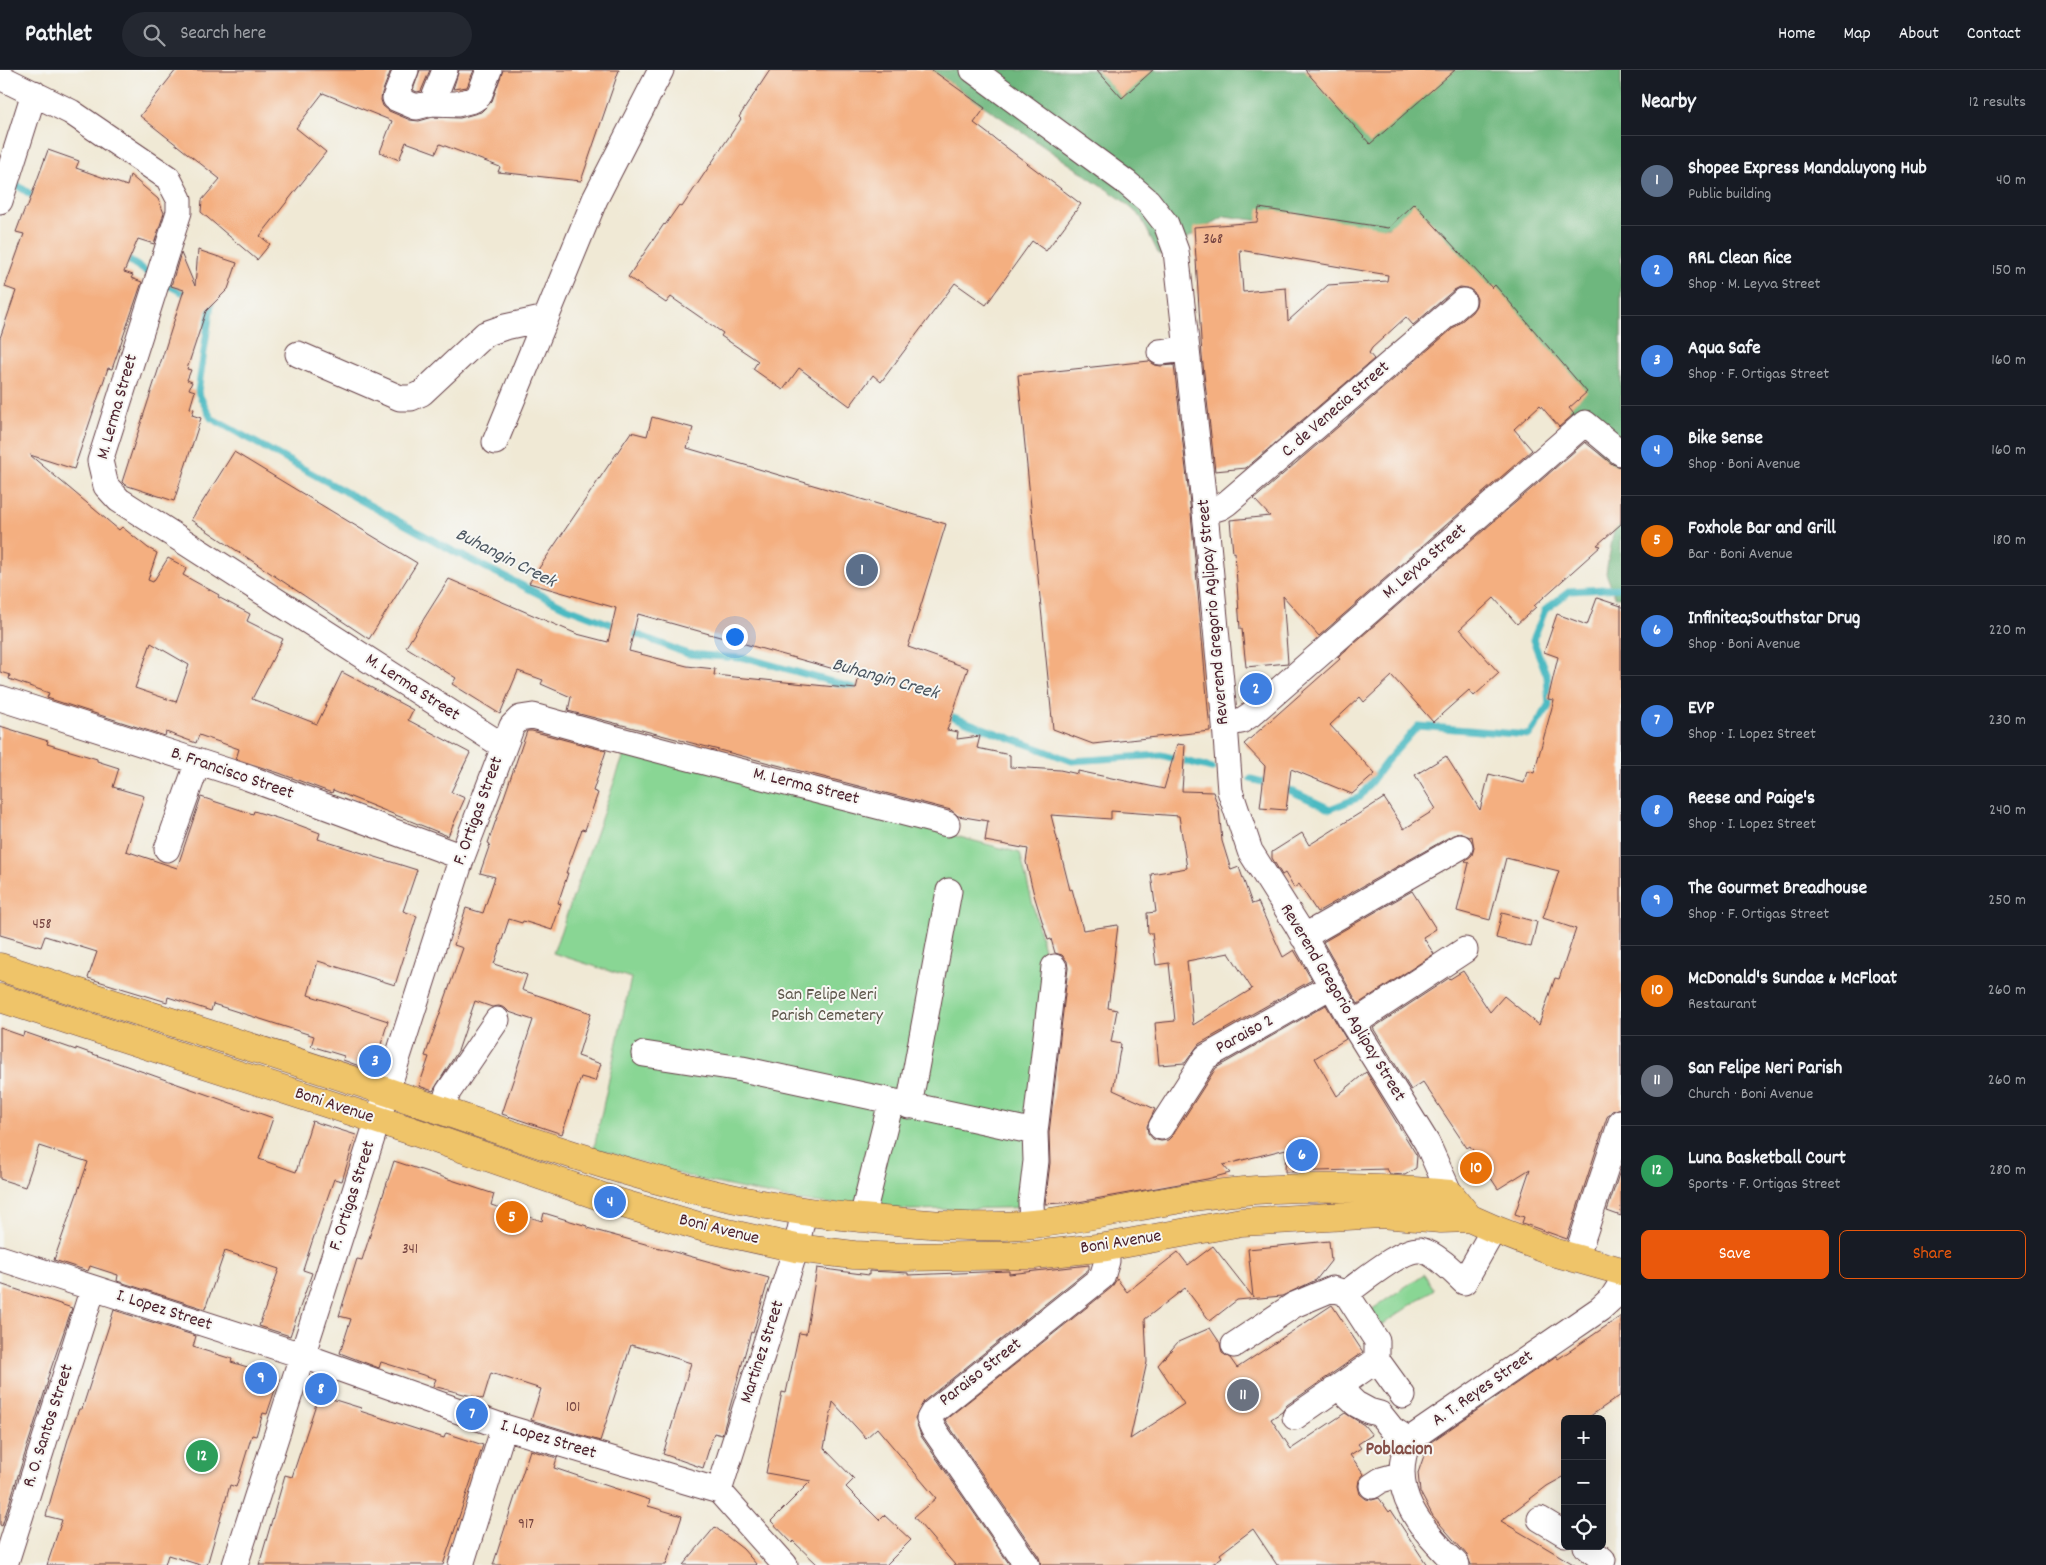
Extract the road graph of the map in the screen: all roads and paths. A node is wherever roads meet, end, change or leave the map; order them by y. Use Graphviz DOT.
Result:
graph roads {
  1 [pos="406,70"];
  2 [pos="445,70"];
  3 [pos="489,70"];
  4 [pos="661,70"];
  5 [pos="973,70"];
  6 [pos="0,77"];
  7 [pos="34,93"];
  8 [pos="432,103"];
  9 [pos="2,196"];
  10 [pos="1463,301"];
  11 [pos="546,318"];
  12 [pos="1186,349"];
  13 [pos="1160,352"];
  14 [pos="298,354"];
  15 [pos="495,442"];
  16 [pos="1621,453"];
  17 [pos="1205,512"];
  18 [pos="0,698"];
  19 [pos="520,718"];
  20 [pos="1225,724"];
  21 [pos="503,746"];
  22 [pos="198,762"];
  23 [pos="947,824"];
  24 [pos="1460,847"];
  25 [pos="167,849"];
  26 [pos="462,857"];
  27 [pos="949,891"];
  28 [pos="1303,937"];
  29 [pos="1465,950"];
  30 [pos="0,967"];
  31 [pos="1054,967"];
  32 [pos="1331,986"];
  33 [pos="0,998"];
  34 [pos="497,1020"];
  35 [pos="1353,1024"];
  36 [pos="644,1054"];
  37 [pos="387,1092"];
  38 [pos="900,1104"];
  39 [pos="442,1111"];
  40 [pos="378,1120"];
  41 [pos="1621,1122"];
  42 [pos="1162,1127"];
  43 [pos="1035,1132"];
  44 [pos="1450,1194"];
  45 [pos="804,1212"];
  46 [pos="862,1218"];
  47 [pos="1469,1218"];
  48 [pos="1441,1219"];
  49 [pos="1032,1224"];
  50 [pos="1494,1229"];
  51 [pos="1106,1247"];
  52 [pos="796,1248"];
  53 [pos="0,1258"];
  54 [pos="1576,1258"];
  55 [pos="1621,1271"];
  56 [pos="1621,1284"];
  57 [pos="93,1288"];
  58 [pos="1346,1293"];
  59 [pos="1234,1345"];
  60 [pos="301,1355"];
  61 [pos="1376,1360"];
  62 [pos="1338,1387"];
  63 [pos="1403,1396"];
  64 [pos="1295,1417"];
  65 [pos="504,1427"];
  66 [pos="1409,1440"];
  67 [pos="1402,1474"];
  68 [pos="1372,1486"];
  69 [pos="718,1490"];
  70 [pos="1540,1519"];
  71 [pos="1561,1532"];
  72 [pos="1591,1550"];
  73 [pos="4,1565"];
  74 [pos="235,1565"];
  75 [pos="461,1565"];
  76 [pos="785,1565"];
  77 [pos="1027,1565"];
  78 [pos="1457,1565"];
  79 [pos="1600,1565"];
  1 -- 8 [label="street"];
  2 -- 8 [label="street"];
  3 -- 8 [label="street"];
  4 -- 11 [label="street"];
  5 -- 12 [label="street, Reverend Gregorio Aglipay Street"];
  6 -- 7 [label="street, M. Lerma Street"];
  7 -- 9 [label="street"];
  7 -- 21 [label="street, M. Lerma Street"];
  10 -- 17 [label="street, C. de Venecia Street"];
  11 -- 14 [label="street"];
  11 -- 15 [label="street"];
  12 -- 13 [label="street"];
  12 -- 17 [label="street, Reverend Gregorio Aglipay Street"];
  16 -- 20 [label="street, M. Leyva Street"];
  17 -- 20 [label="street, Reverend Gregorio Aglipay Street"];
  18 -- 22 [label="street, B. Francisco Street"];
  19 -- 21 [label="street, F. Ortigas Street"];
  19 -- 23 [label="street, M. Lerma Street"];
  20 -- 28 [label="street, Reverend Gregorio Aglipay Street"];
  21 -- 26 [label="street, F. Ortigas Street"];
  22 -- 25 [label="street"];
  22 -- 26 [label="street, B. Francisco Street"];
  24 -- 28 [label="street"];
  26 -- 37 [label="street, F. Ortigas Street"];
  27 -- 38 [label="street"];
  28 -- 32 [label="street, Reverend Gregorio Aglipay Street"];
  29 -- 35 [label="street"];
  30 -- 37 [label="main road, Boni Avenue"];
  31 -- 43 [label="street"];
  32 -- 35 [label="street, Reverend Gregorio Aglipay Street"];
  32 -- 42 [label="street, Paraiso 2"];
  33 -- 40 [label="main road, Boni Avenue"];
  34 -- 39 [label="street"];
  35 -- 44 [label="street, Reverend Gregorio Aglipay Street"];
  36 -- 38 [label="street"];
  37 -- 39 [label="main road, Boni Avenue"];
  37 -- 40 [label="street, F. Ortigas Street"];
  38 -- 43 [label="street"];
  38 -- 46 [label="street"];
  39 -- 45 [label="main road, Boni Avenue"];
  40 -- 52 [label="main road, Boni Avenue"];
  40 -- 60 [label="street, F. Ortigas Street"];
  41 -- 54 [label="street"];
  43 -- 49 [label="street"];
  44 -- 47 [label="main road, Reverend Gregorio Aglipay Street"];
  44 -- 48 [label="street"];
  44 -- 49 [label="main road, Boni Avenue"];
  45 -- 46 [label="main road, Boni Avenue"];
  45 -- 52 [label="street, Martinez Street"];
  46 -- 49 [label="main road, Boni Avenue"];
  47 -- 48 [label="main road, Boni Avenue"];
  47 -- 50 [label="main road, Reverend Gregorio Aglipay Street"];
  48 -- 51 [label="main road, Boni Avenue"];
  50 -- 54 [label="main road, Reverend Gregorio Aglipay Street"];
  50 -- 58 [label="street"];
  51 -- 52 [label="main road, Boni Avenue"];
  51 -- 77 [label="street, Paraiso Street"];
  52 -- 69 [label="street, Martinez Street"];
  53 -- 57 [label="street, I. Lopez Street"];
  54 -- 55 [label="main road, Reverend Gregorio Aglipay Street"];
  56 -- 66 [label="street, A. T. Reyes Street"];
  57 -- 60 [label="street, I. Lopez Street"];
  57 -- 73 [label="street, R. O. Santos Street"];
  58 -- 59 [label="street"];
  58 -- 61 [label="street"];
  60 -- 65 [label="street, I. Lopez Street"];
  60 -- 74 [label="street, F. Ortigas Street"];
  61 -- 62 [label="street"];
  61 -- 63 [label="street"];
  62 -- 64 [label="street"];
  62 -- 66 [label="street"];
  65 -- 69 [label="street, I. Lopez Street"];
  65 -- 75 [label="street"];
  66 -- 67 [label="street"];
  67 -- 68 [label="street"];
  67 -- 78 [label="street"];
  69 -- 76 [label="street"];
  70 -- 71 [label="street"];
  72 -- 79 [label="street"];
}
